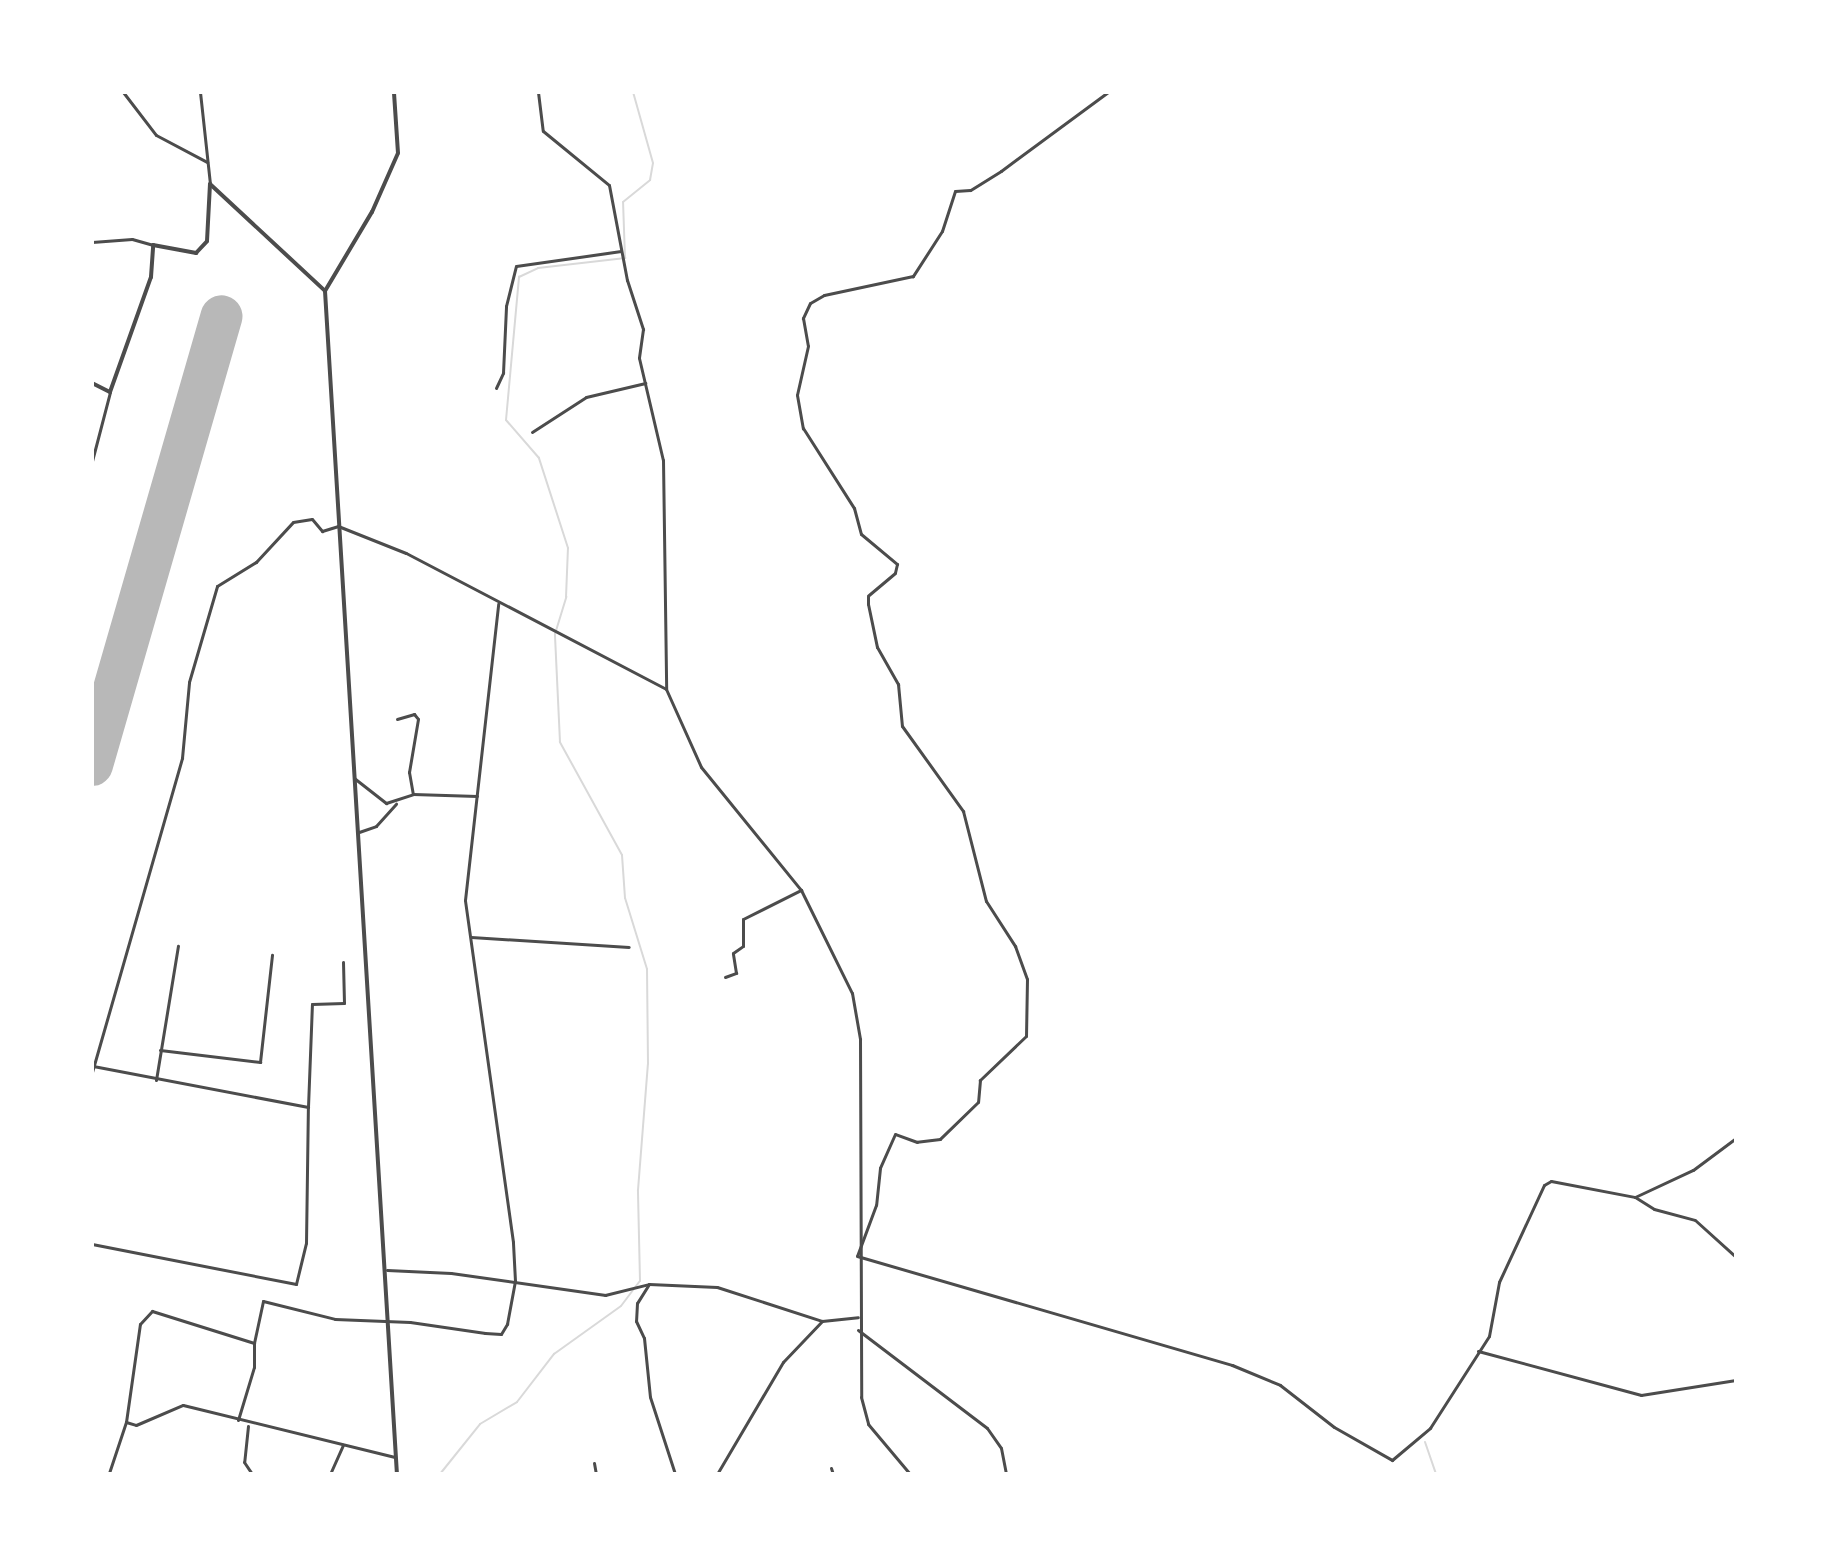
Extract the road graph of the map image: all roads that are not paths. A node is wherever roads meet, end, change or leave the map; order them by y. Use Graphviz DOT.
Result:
graph roads {
  1 [pos="123,92"];
  2 [pos="200,92"];
  3 [pos="394,92"];
  4 [pos="538,92"];
  5 [pos="1108,92"];
  6 [pos="207,162"];
  7 [pos="210,184"];
  8 [pos="92,242"];
  9 [pos="153,245"];
  10 [pos="621,251"];
  11 [pos="325,291"];
  12 [pos="92,383"];
  13 [pos="645,383"];
  14 [pos="496,388"];
  15 [pos="110,392"];
  16 [pos="532,432"];
  17 [pos="92,461"];
  18 [pos="338,526"];
  19 [pos="498,604"];
  20 [pos="666,689"];
  21 [pos="397,719"];
  22 [pos="354,778"];
  23 [pos="413,794"];
  24 [pos="477,796"];
  25 [pos="398,802"];
  26 [pos="359,832"];
  27 [pos="801,890"];
  28 [pos="471,937"];
  29 [pos="178,946"];
  30 [pos="629,947"];
  31 [pos="272,955"];
  32 [pos="343,962"];
  33 [pos="725,977"];
  34 [pos="160,1050"];
  35 [pos="92,1069"];
  36 [pos="156,1080"];
  37 [pos="308,1107"];
  38 [pos="1736,1138"];
  39 [pos="1635,1197"];
  40 [pos="92,1244"];
  41 [pos="857,1256"];
  42 [pos="1736,1257"];
  43 [pos="387,1270"];
  44 [pos="515,1281"];
  45 [pos="649,1284"];
  46 [pos="858,1317"];
  47 [pos="387,1321"];
  48 [pos="822,1321"];
  49 [pos="858,1330"];
  50 [pos="254,1343"];
  51 [pos="1478,1351"];
  52 [pos="1736,1380"];
  53 [pos="238,1420"];
  54 [pos="126,1422"];
  55 [pos="248,1425"];
  56 [pos="343,1445"];
  57 [pos="396,1457"];
  58 [pos="594,1463"];
  59 [pos="831,1468"];
  60 [pos="92,1473"];
  61 [pos="110,1474"];
  62 [pos="252,1474"];
  63 [pos="330,1474"];
  64 [pos="397,1474"];
  65 [pos="596,1474"];
  66 [pos="675,1474"];
  67 [pos="717,1474"];
  68 [pos="833,1474"];
  69 [pos="910,1474"];
  70 [pos="1006,1474"];
  1 -- 6 [label="street"];
  2 -- 6 [label="street"];
  3 -- 11 [label="street"];
  4 -- 10 [label="street"];
  5 -- 41 [label="street"];
  6 -- 7 [label="street"];
  7 -- 9 [label="street"];
  7 -- 11 [label="street"];
  8 -- 9 [label="street"];
  9 -- 15 [label="street"];
  10 -- 13 [label="street"];
  10 -- 14 [label="street"];
  11 -- 18 [label="street"];
  12 -- 15 [label="street"];
  13 -- 16 [label="street"];
  13 -- 20 [label="street"];
  15 -- 17 [label="street"];
  18 -- 19 [label="street"];
  18 -- 22 [label="street"];
  18 -- 35 [label="street"];
  19 -- 20 [label="street"];
  19 -- 24 [label="street"];
  20 -- 27 [label="street"];
  21 -- 23 [label="street"];
  22 -- 25 [label="street"];
  22 -- 26 [label="street"];
  23 -- 24 [label="street"];
  23 -- 25 [label="street"];
  24 -- 28 [label="street"];
  25 -- 26 [label="street"];
  26 -- 43 [label="street"];
  27 -- 33 [label="street"];
  27 -- 41 [label="street"];
  28 -- 30 [label="street"];
  28 -- 44 [label="street"];
  29 -- 34 [label="street"];
  31 -- 34 [label="street"];
  32 -- 37 [label="street"];
  34 -- 36 [label="street"];
  35 -- 36 [label="street"];
  36 -- 37 [label="street"];
  37 -- 40 [label="street"];
  38 -- 39 [label="street"];
  39 -- 42 [label="street"];
  39 -- 51 [label="street"];
  41 -- 46 [label="street"];
  41 -- 51 [label="street"];
  43 -- 44 [label="street"];
  43 -- 47 [label="street"];
  44 -- 45 [label="street"];
  44 -- 47 [label="street"];
  45 -- 48 [label="street"];
  45 -- 66 [label="street"];
  46 -- 48 [label="street"];
  46 -- 49 [label="street"];
  47 -- 50 [label="street"];
  47 -- 57 [label="street"];
  48 -- 67 [label="street"];
  49 -- 69 [label="street"];
  49 -- 70 [label="street"];
  50 -- 53 [label="street"];
  50 -- 54 [label="street"];
  51 -- 52 [label="street"];
  53 -- 54 [label="street"];
  53 -- 55 [label="street"];
  54 -- 61 [label="street"];
  55 -- 56 [label="street"];
  55 -- 62 [label="street"];
  56 -- 57 [label="street"];
  56 -- 63 [label="street"];
  57 -- 64 [label="street"];
  58 -- 65 [label="street"];
  59 -- 68 [label="street"];
  60 -- 61 [label="street"];
}
